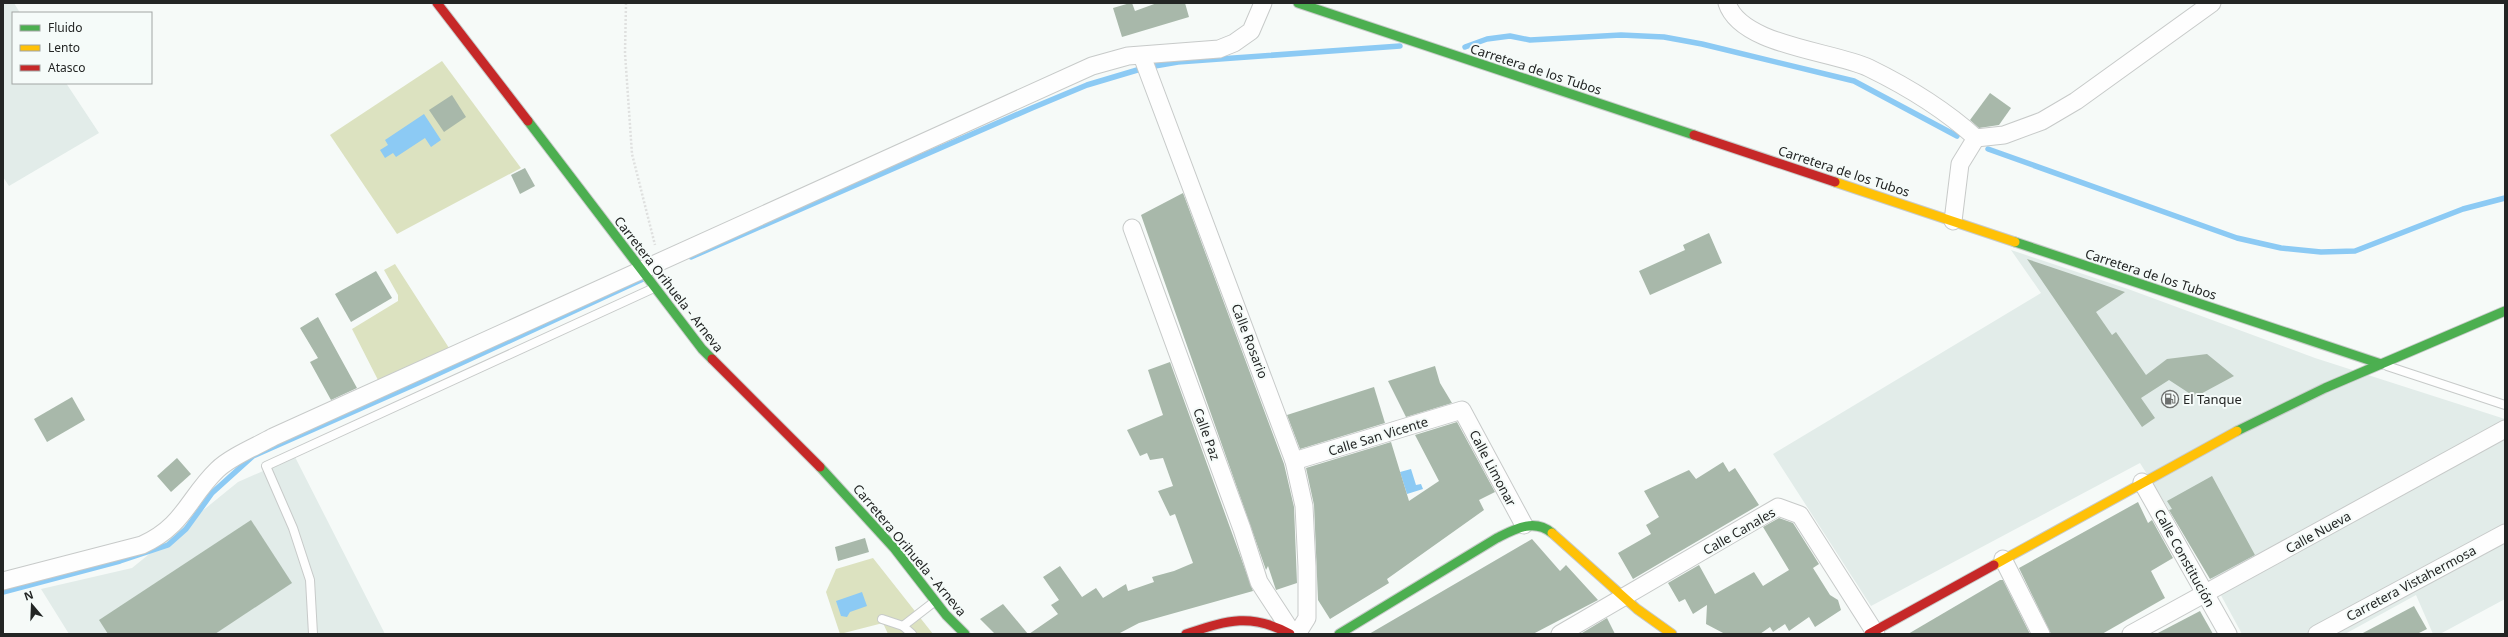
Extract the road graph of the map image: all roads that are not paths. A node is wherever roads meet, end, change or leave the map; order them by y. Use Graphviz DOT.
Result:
graph roads {
  1 [pos="437,3"];
  2 [pos="1263,3"];
  3 [pos="1298,3"];
  4 [pos="1727,3"];
  5 [pos="2212,3"];
  6 [pos="1142,56"];
  7 [pos="1976,138"];
  8 [pos="1953,221"];
  9 [pos="1132,228"];
  10 [pos="643,275"];
  11 [pos="2505,311"];
  12 [pos="2381,364"];
  13 [pos="2505,405"];
  14 [pos="1462,410"];
  15 [pos="2505,429"];
  16 [pos="1294,461"];
  17 [pos="2142,482"];
  18 [pos="1524,525"];
  19 [pos="2505,533"];
  20 [pos="2003,559"];
  21 [pos="3,581"];
  22 [pos="2205,594"];
  23 [pos="1624,598"];
  24 [pos="935,601"];
  25 [pos="882,619"];
  26 [pos="903,626"];
  27 [pos="1873,633"];
  28 [pos="313,634"];
  29 [pos="912,634"];
  30 [pos="965,634"];
  31 [pos="1186,634"];
  32 [pos="1291,634"];
  33 [pos="1297,634"];
  34 [pos="1339,634"];
  35 [pos="1560,634"];
  36 [pos="1672,634"];
  37 [pos="2042,634"];
  38 [pos="2131,634"];
  39 [pos="2228,634"];
  40 [pos="2317,634"];
  1 -- 10 [label="main road, Carretera Orihuela - Arneva"];
  2 -- 6 [label="street"];
  3 -- 8 [label="main road, Carretera de los Tubos"];
  4 -- 7 [label="street"];
  5 -- 7 [label="street"];
  6 -- 10 [label="street"];
  6 -- 16 [label="street, Calle Rosario"];
  7 -- 8 [label="street"];
  8 -- 12 [label="main road, Carretera de los Tubos"];
  9 -- 32 [label="street, Calle Paz"];
  10 -- 21 [label="street"];
  10 -- 24 [label="main road, Carretera Orihuela - Arneva"];
  10 -- 28 [label="lane"];
  11 -- 12 [label="main road"];
  12 -- 13 [label="lane"];
  12 -- 17 [label="main road"];
  14 -- 16 [label="street, Calle San Vicente"];
  14 -- 18 [label="street, Calle Limonar"];
  15 -- 22 [label="street, Calle Nueva"];
  16 -- 33 [label="street, Calle Rosario"];
  17 -- 20 [label="main road"];
  17 -- 22 [label="street, Calle Constitución"];
  18 -- 23 [label="main road"];
  18 -- 34 [label="main road"];
  19 -- 40 [label="street, Carretera Vistahermosa"];
  20 -- 27 [label="main road"];
  20 -- 37 [label="street"];
  22 -- 38 [label="street, Calle Nueva"];
  22 -- 39 [label="street, Calle Constitución"];
  23 -- 27 [label="street, Calle Canales"];
  23 -- 35 [label="street, Calle Canales"];
  23 -- 36 [label="main road"];
  24 -- 26 [label="lane"];
  24 -- 30 [label="main road, Carretera Orihuela - Arneva"];
  25 -- 26 [label="lane"];
  26 -- 29 [label="lane"];
  31 -- 32 [label="main road"];
}
